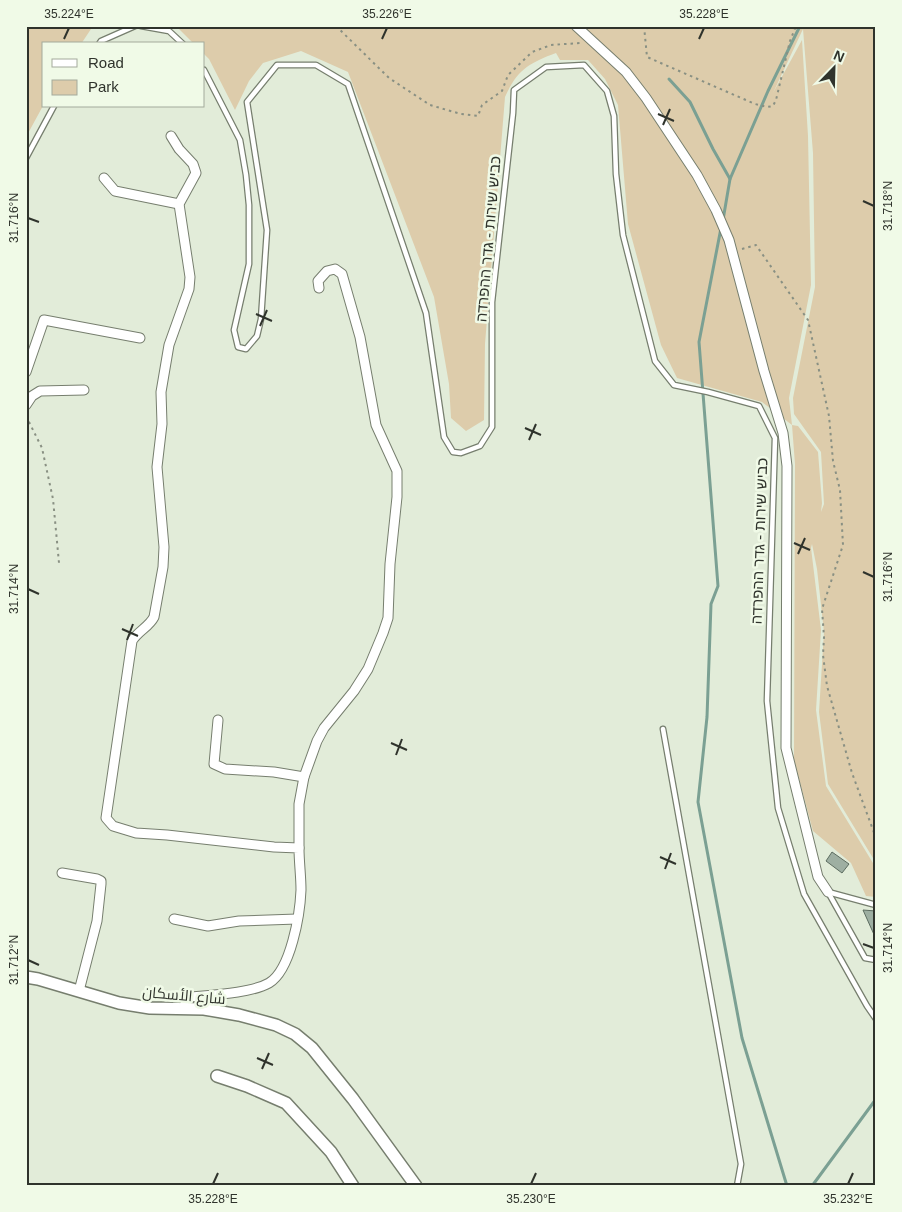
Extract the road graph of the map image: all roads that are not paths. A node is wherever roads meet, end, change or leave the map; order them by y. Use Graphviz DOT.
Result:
graph roads {
  1 [pos="135,26"];
  2 [pos="141,26"];
  3 [pos="576,26"];
  4 [pos="100,42"];
  5 [pos="181,42"];
  6 [pos="205,72"];
  7 [pos="53,108"];
  8 [pos="171,136"];
  9 [pos="26,158"];
  10 [pos="104,178"];
  11 [pos="179,204"];
  12 [pos="319,288"];
  13 [pos="140,338"];
  14 [pos="26,372"];
  15 [pos="84,390"];
  16 [pos="26,405"];
  17 [pos="218,720"];
  18 [pos="663,729"];
  19 [pos="304,777"];
  20 [pos="299,848"];
  21 [pos="62,873"];
  22 [pos="828,892"];
  23 [pos="876,905"];
  24 [pos="174,919"];
  25 [pos="297,919"];
  26 [pos="876,960"];
  27 [pos="26,977"];
  28 [pos="78,991"];
  29 [pos="182,1009"];
  30 [pos="876,1019"];
  31 [pos="217,1076"];
  32 [pos="353,1186"];
  33 [pos="416,1186"];
  34 [pos="737,1186"];
  1 -- 4 [label="lane"];
  2 -- 5 [label="lane"];
  3 -- 22 [label="street"];
  6 -- 30 [label="lane, כביש שירות - גדר ההפרדה"];
  7 -- 9 [label="lane"];
  8 -- 11 [label="street"];
  10 -- 11 [label="street"];
  11 -- 20 [label="street"];
  12 -- 19 [label="street"];
  13 -- 14 [label="street"];
  15 -- 16 [label="street"];
  17 -- 19 [label="street"];
  18 -- 34 [label="lane"];
  19 -- 20 [label="street"];
  20 -- 25 [label="street"];
  21 -- 28 [label="street"];
  22 -- 23 [label="lane"];
  22 -- 26 [label="lane"];
  24 -- 25 [label="street"];
  25 -- 29 [label="street"];
  27 -- 28 [label="street, شارع الأسكان"];
  28 -- 29 [label="street, شارع الأسكان"];
  29 -- 33 [label="street, شارع الأسكان"];
  31 -- 32 [label="street"];
}
